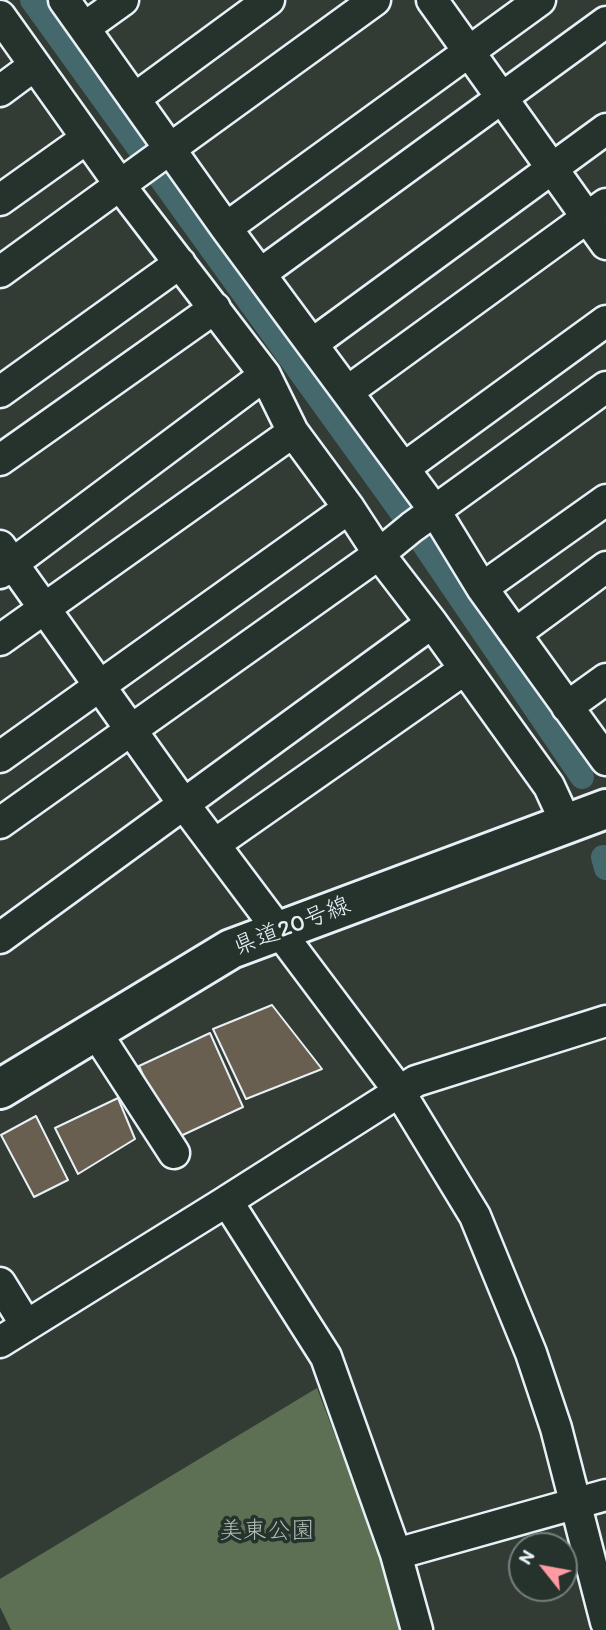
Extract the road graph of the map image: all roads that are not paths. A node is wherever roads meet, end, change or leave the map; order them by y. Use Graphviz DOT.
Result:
graph roads {
  1 [pos="64,0"];
  2 [pos="123,0"];
  3 [pos="270,0"];
  4 [pos="375,0"];
  5 [pos="432,0"];
  6 [pos="540,0"];
  7 [pos="1,20"];
  8 [pos="606,22"];
  9 [pos="85,28"];
  10 [pos="469,52"];
  11 [pos="35,65"];
  12 [pos="0,91"];
  13 [pos="502,97"];
  14 [pos="134,99"];
  15 [pos="606,129"];
  16 [pos="87,138"];
  17 [pos="169,149"];
  18 [pos="551,168"];
  19 [pos="121,186"];
  20 [pos="0,200"];
  21 [pos="596,211"];
  22 [pos="226,228"];
  23 [pos="606,244"];
  24 [pos="180,263"];
  25 [pos="0,272"];
  26 [pos="260,274"];
  27 [pos="215,308"];
  28 [pos="606,321"];
  29 [pos="312,344"];
  30 [pos="265,375"];
  31 [pos="606,387"];
  32 [pos="0,392"];
  33 [pos="348,392"];
  34 [pos="293,432"];
  35 [pos="0,460"];
  36 [pos="404,468"];
  37 [pos="606,500"];
  38 [pos="349,509"];
  39 [pos="435,512"];
  40 [pos="379,554"];
  41 [pos="4,561"];
  42 [pos="606,567"];
  43 [pos="482,588"];
  44 [pos="44,608"];
  45 [pos="432,623"];
  46 [pos="514,634"];
  47 [pos="0,640"];
  48 [pos="465,669"];
  49 [pos="606,679"];
  50 [pos="100,685"];
  51 [pos="567,707"];
  52 [pos="131,728"];
  53 [pos="0,757"];
  54 [pos="606,760"];
  55 [pos="183,803"];
  56 [pos="606,809"];
  57 [pos="0,823"];
  58 [pos="567,825"];
  59 [pos="215,844"];
  60 [pos="279,930"];
  61 [pos="0,938"];
  62 [pos="606,1021"];
  63 [pos="95,1031"];
  64 [pos="1,1086"];
  65 [pos="399,1091"];
  66 [pos="174,1153"];
  67 [pos="227,1201"];
  68 [pos="0,1283"];
  69 [pos="26,1325"];
  70 [pos="0,1342"];
  71 [pos="606,1495"];
  72 [pos="574,1504"];
  73 [pos="396,1554"];
  74 [pos="606,1622"];
  75 [pos="417,1630"];
  1 -- 9 [label="street"];
  2 -- 9 [label="street"];
  3 -- 14 [label="street"];
  4 -- 17 [label="street"];
  5 -- 10 [label="street"];
  6 -- 10 [label="street"];
  7 -- 11 [label="street"];
  8 -- 13 [label="street"];
  9 -- 14 [label="street"];
  10 -- 13 [label="street"];
  10 -- 22 [label="street"];
  11 -- 12 [label="street"];
  11 -- 16 [label="street"];
  13 -- 18 [label="street"];
  13 -- 26 [label="street"];
  14 -- 17 [label="street"];
  15 -- 18 [label="street"];
  16 -- 19 [label="street"];
  16 -- 20 [label="street"];
  17 -- 19 [label="street"];
  17 -- 22 [label="street"];
  18 -- 21 [label="street"];
  18 -- 29 [label="street"];
  19 -- 24 [label="street"];
  19 -- 25 [label="street"];
  21 -- 23 [label="street"];
  21 -- 33 [label="street"];
  22 -- 26 [label="street"];
  24 -- 27 [label="street"];
  24 -- 32 [label="street"];
  26 -- 29 [label="street"];
  27 -- 30 [label="street"];
  27 -- 35 [label="street"];
  28 -- 36 [label="street"];
  29 -- 33 [label="street"];
  30 -- 34 [label="street"];
  30 -- 41 [label="street"];
  31 -- 39 [label="street"];
  33 -- 36 [label="street"];
  34 -- 38 [label="street"];
  34 -- 44 [label="street"];
  36 -- 39 [label="street"];
  37 -- 43 [label="street"];
  38 -- 40 [label="street"];
  38 -- 50 [label="street"];
  39 -- 40 [label="street"];
  39 -- 43 [label="street"];
  40 -- 45 [label="street"];
  40 -- 52 [label="street"];
  41 -- 44 [label="street"];
  42 -- 46 [label="street"];
  43 -- 46 [label="street"];
  44 -- 47 [label="street"];
  44 -- 50 [label="street"];
  45 -- 48 [label="street"];
  45 -- 55 [label="street"];
  46 -- 51 [label="street"];
  48 -- 58 [label="street"];
  48 -- 59 [label="street"];
  49 -- 51 [label="street"];
  50 -- 52 [label="street"];
  50 -- 53 [label="street"];
  51 -- 54 [label="street"];
  52 -- 55 [label="street"];
  52 -- 57 [label="street"];
  55 -- 59 [label="street"];
  55 -- 61 [label="street"];
  56 -- 58 [label="main road, 県道20号線"];
  58 -- 60 [label="main road, 県道20号線"];
  59 -- 60 [label="street"];
  60 -- 63 [label="main road, 県道20号線"];
  60 -- 65 [label="street"];
  62 -- 65 [label="street"];
  63 -- 64 [label="main road, 県道20号線"];
  63 -- 66 [label="street"];
  65 -- 67 [label="street"];
  65 -- 72 [label="street"];
  67 -- 69 [label="street"];
  67 -- 73 [label="street"];
  68 -- 69 [label="street"];
  69 -- 70 [label="street"];
  71 -- 72 [label="street"];
  72 -- 73 [label="street"];
  72 -- 74 [label="street"];
  73 -- 75 [label="street"];
}
